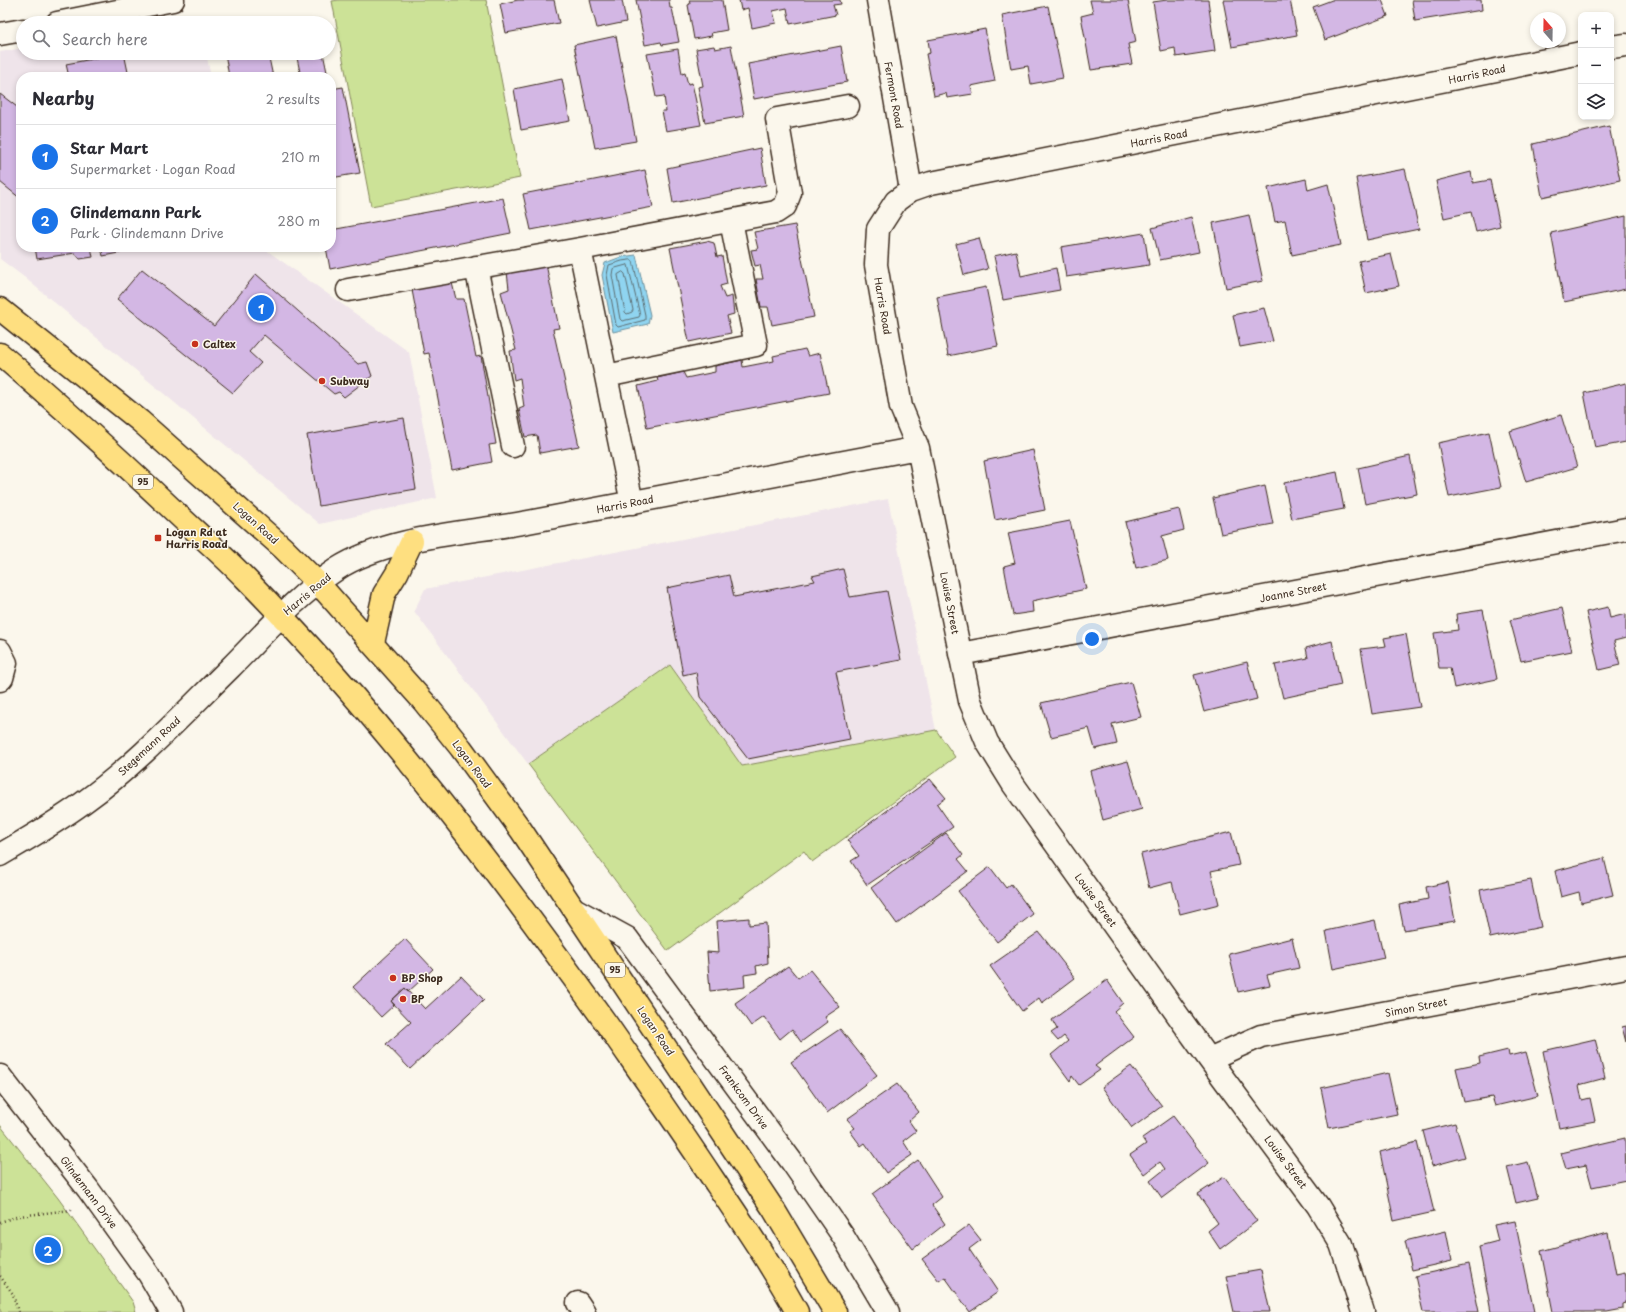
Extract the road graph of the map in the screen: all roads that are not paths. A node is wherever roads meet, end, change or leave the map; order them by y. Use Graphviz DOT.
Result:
graph roads {
  1 [pos="173,0"];
  2 [pos="878,0"];
  3 [pos="92,16"];
  4 [pos="16,31"];
  5 [pos="0,34"];
  6 [pos="1626,45"];
  7 [pos="1614,47"];
  8 [pos="1578,54"];
  9 [pos="848,106"];
  10 [pos="911,190"];
  11 [pos="731,221"];
  12 [pos="580,249"];
  13 [pos="476,267"];
  14 [pos="348,290"];
  15 [pos="0,310"];
  16 [pos="0,354"];
  17 [pos="606,376"];
  18 [pos="513,446"];
  19 [pos="918,448"];
  20 [pos="632,503"];
  21 [pos="1626,529"];
  22 [pos="412,541"];
  23 [pos="318,583"];
  24 [pos="281,616"];
  25 [pos="372,643"];
  26 [pos="0,651"];
  27 [pos="960,654"];
  28 [pos="0,680"];
  29 [pos="0,855"];
  30 [pos="574,908"];
  31 [pos="1626,967"];
  32 [pos="1210,1059"];
  33 [pos="0,1076"];
  34 [pos="171,1312"];
  35 [pos="797,1312"];
  36 [pos="835,1312"];
  37 [pos="888,1312"];
  38 [pos="1363,1312"];
  1 -- 3 [label="street"];
  2 -- 10 [label="street, Fermont Road"];
  4 -- 5 [label="street"];
  6 -- 7 [label="street"];
  8 -- 10 [label="street, Harris Road"];
  9 -- 11 [label="street"];
  10 -- 19 [label="street, Harris Road"];
  11 -- 12 [label="street"];
  11 -- 17 [label="street"];
  12 -- 13 [label="street"];
  12 -- 17 [label="street"];
  13 -- 14 [label="street"];
  13 -- 18 [label="street"];
  15 -- 23 [label="main road, Logan Road / 95"];
  16 -- 24 [label="main road, 95"];
  17 -- 20 [label="street"];
  19 -- 20 [label="street, Harris Road"];
  19 -- 27 [label="street, Louise Street"];
  20 -- 22 [label="street, Harris Road"];
  21 -- 27 [label="street, Joanne Street"];
  22 -- 23 [label="street, Harris Road"];
  22 -- 25 [label="main road"];
  23 -- 24 [label="street, Harris Road"];
  23 -- 25 [label="main road, Logan Road / 95"];
  24 -- 29 [label="street, Stegemann Road"];
  24 -- 35 [label="main road, 95"];
  25 -- 30 [label="main road, Logan Road / 95"];
  26 -- 28 [label="street"];
  27 -- 32 [label="street, Louise Street"];
  30 -- 36 [label="main road, Logan Road / 95"];
  30 -- 37 [label="street, Frankcom Drive"];
  31 -- 32 [label="street, Simon Street"];
  32 -- 38 [label="street, Louise Street"];
  33 -- 34 [label="street, Glindemann Drive"];
}
